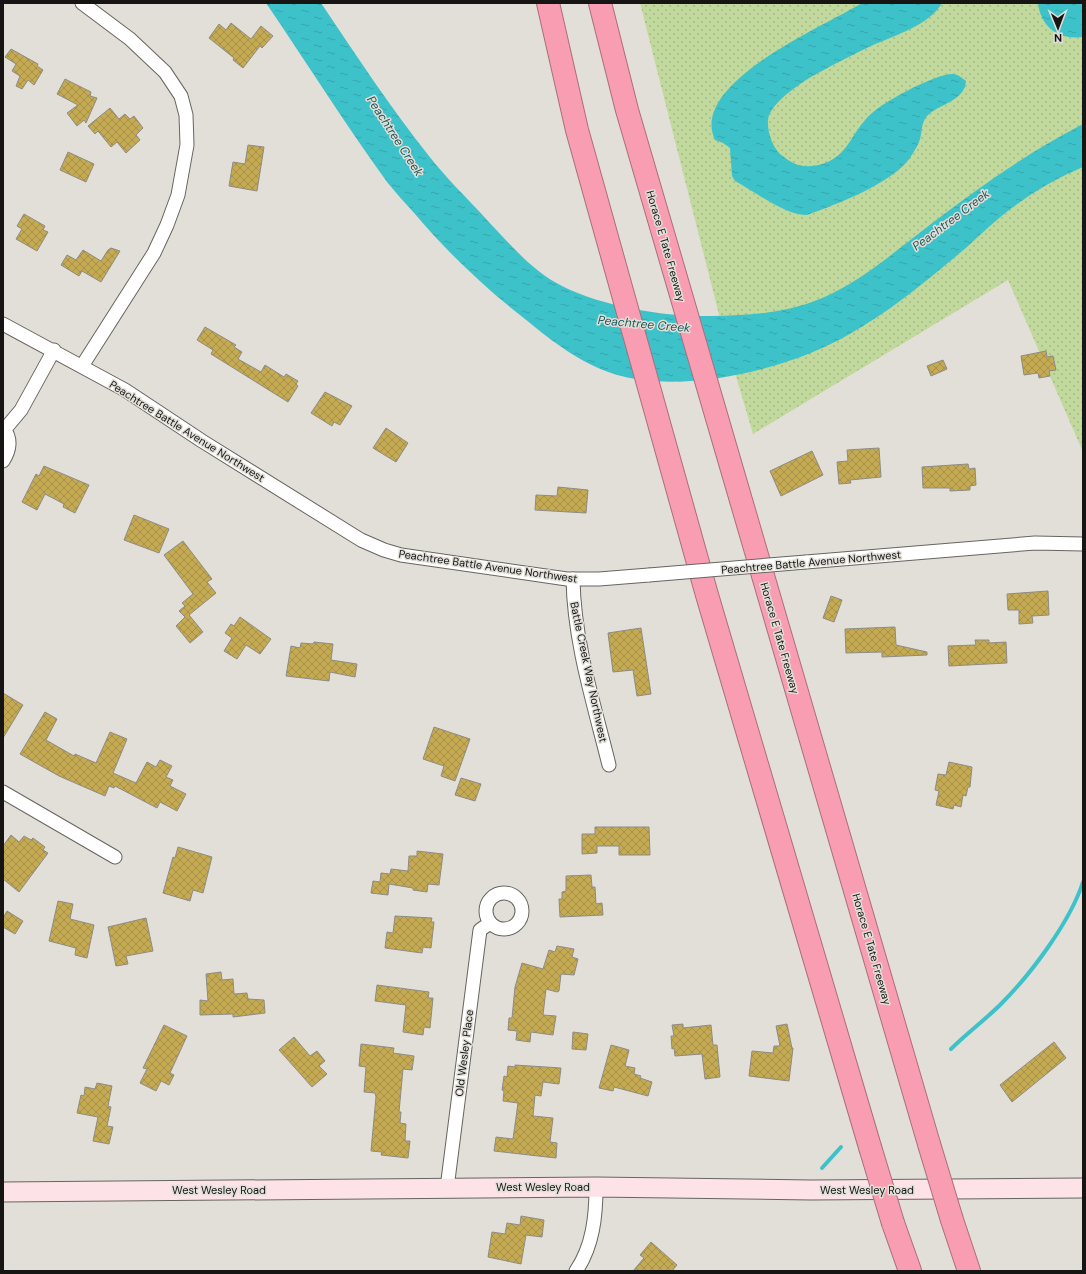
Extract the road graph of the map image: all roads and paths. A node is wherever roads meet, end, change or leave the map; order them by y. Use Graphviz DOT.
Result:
graph roads {
  1 [pos="82,3"];
  2 [pos="548,3"];
  3 [pos="600,3"];
  4 [pos="3,324"];
  5 [pos="54,350"];
  6 [pos="82,366"];
  7 [pos="4,429"];
  8 [pos="3,461"];
  9 [pos="1083,544"];
  10 [pos="573,579"];
  11 [pos="609,765"];
  12 [pos="3,792"];
  13 [pos="115,857"];
  14 [pos="490,923"];
  15 [pos="596,1187"];
  16 [pos="447,1188"];
  17 [pos="1083,1188"];
  18 [pos="3,1192"];
  19 [pos="576,1271"];
  20 [pos="910,1271"];
  21 [pos="969,1271"];
  1 -- 6 [label="street"];
  2 -- 20 [label="highway, bridge"];
  3 -- 21 [label="highway, Horace E Tate Freeway, bridge"];
  4 -- 5 [label="street, Peachtree Battle Avenue Northwest"];
  5 -- 6 [label="street, Peachtree Battle Avenue Northwest"];
  5 -- 7 [label="street"];
  6 -- 10 [label="street, Peachtree Battle Avenue Northwest"];
  7 -- 8 [label="street"];
  9 -- 10 [label="street, Peachtree Battle Avenue Northwest, bridge"];
  10 -- 11 [label="street, Battle Creek Way Northwest"];
  12 -- 13 [label="street"];
  14 -- 16 [label="street, Old Wesley Place"];
  15 -- 16 [label="street, West Wesley Road"];
  15 -- 17 [label="street, West Wesley Road"];
  15 -- 19 [label="street"];
  16 -- 18 [label="street, West Wesley Road"];
}
